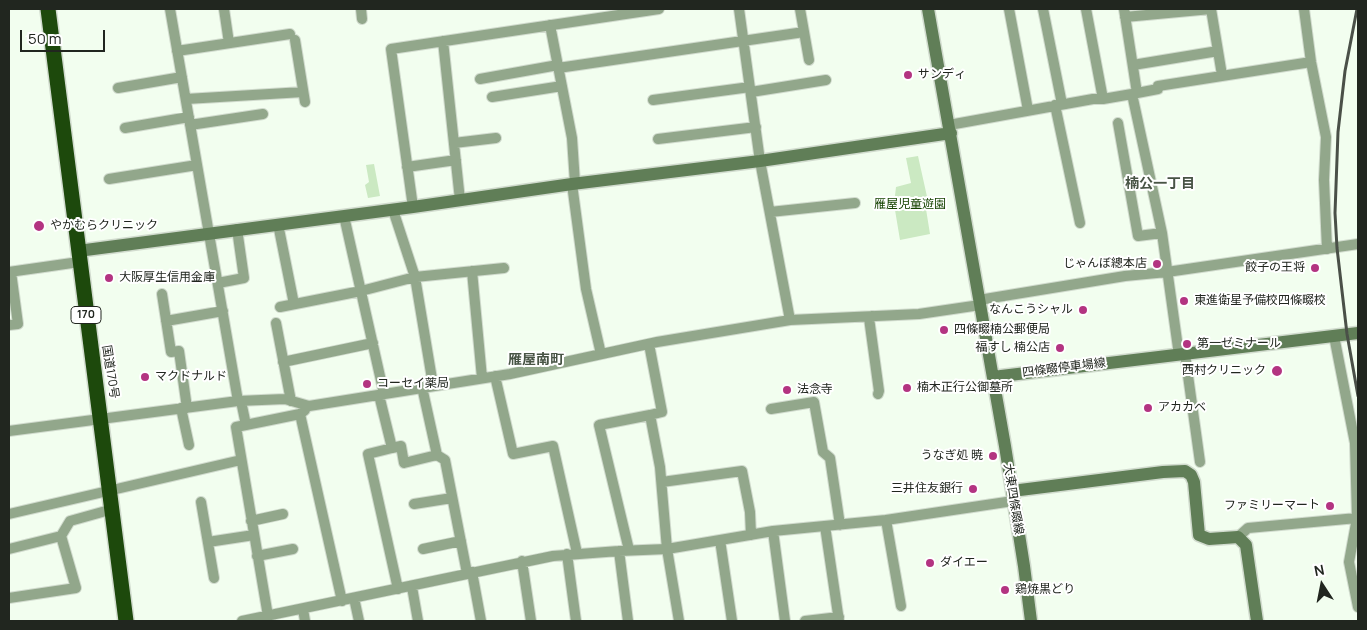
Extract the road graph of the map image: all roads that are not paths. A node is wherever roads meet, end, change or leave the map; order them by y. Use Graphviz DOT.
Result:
graph roads {
  1 [pos="48,9"];
  2 [pos="170,9"];
  3 [pos="224,9"];
  4 [pos="660,9"];
  5 [pos="739,9"];
  6 [pos="800,9"];
  7 [pos="928,9"];
  8 [pos="1009,9"];
  9 [pos="1043,9"];
  10 [pos="1086,9"];
  11 [pos="1211,9"];
  12 [pos="1215,9"];
  13 [pos="1304,9"];
  14 [pos="1124,13"];
  15 [pos="550,25"];
  16 [pos="804,32"];
  17 [pos="744,40"];
  18 [pos="443,41"];
  19 [pos="229,43"];
  20 [pos="177,51"];
  21 [pos="1218,51"];
  22 [pos="808,60"];
  23 [pos="1311,62"];
  24 [pos="1133,65"];
  25 [pos="558,67"];
  26 [pos="1222,75"];
  27 [pos="182,77"];
  28 [pos="480,79"];
  29 [pos="826,80"];
  30 [pos="562,86"];
  31 [pos="118,88"];
  32 [pos="750,89"];
  33 [pos="1135,94"];
  34 [pos="492,97"];
  35 [pos="186,99"];
  36 [pos="1103,99"];
  37 [pos="653,100"];
  38 [pos="1059,105"];
  39 [pos="1028,110"];
  40 [pos="263,114"];
  41 [pos="189,121"];
  42 [pos="1118,123"];
  43 [pos="756,127"];
  44 [pos="125,128"];
  45 [pos="950,129"];
  46 [pos="496,138"];
  47 [pos="658,139"];
  48 [pos="454,144"];
  49 [pos="456,160"];
  50 [pos="760,161"];
  51 [pos="197,165"];
  52 [pos="407,167"];
  53 [pos="109,179"];
  54 [pos="574,184"];
  55 [pos="460,200"];
  56 [pos="855,203"];
  57 [pos="413,207"];
  58 [pos="393,210"];
  59 [pos="770,212"];
  60 [pos="344,216"];
  61 [pos="1080,223"];
  62 [pos="278,224"];
  63 [pos="237,229"];
  64 [pos="209,233"];
  65 [pos="1162,233"];
  66 [pos="1358,244"];
  67 [pos="1327,249"];
  68 [pos="79,256"];
  69 [pos="504,268"];
  70 [pos="472,271"];
  71 [pos="10,272"];
  72 [pos="1167,272"];
  73 [pos="415,277"];
  74 [pos="218,283"];
  75 [pos="361,291"];
  76 [pos="162,294"];
  77 [pos="979,302"];
  78 [pos="294,304"];
  79 [pos="280,307"];
  80 [pos="222,311"];
  81 [pos="872,316"];
  82 [pos="790,320"];
  83 [pos="166,321"];
  84 [pos="276,323"];
  85 [pos="9,325"];
  86 [pos="1358,333"];
  87 [pos="1334,336"];
  88 [pos="373,343"];
  89 [pos="649,344"];
  90 [pos="601,354"];
  91 [pos="1182,354"];
  92 [pos="283,362"];
  93 [pos="495,376"];
  94 [pos="482,378"];
  95 [pos="993,378"];
  96 [pos="432,385"];
  97 [pos="422,387"];
  98 [pos="878,394"];
  99 [pos="382,395"];
  100 [pos="240,401"];
  101 [pos="291,401"];
  102 [pos="309,406"];
  103 [pos="184,408"];
  104 [pos="771,409"];
  105 [pos="300,414"];
  106 [pos="650,415"];
  107 [pos="102,419"];
  108 [pos="246,425"];
  109 [pos="9,431"];
  110 [pos="189,445"];
  111 [pos="392,448"];
  112 [pos="437,455"];
  113 [pos="241,460"];
  114 [pos="1200,462"];
  115 [pos="662,482"];
  116 [pos="110,490"];
  117 [pos="1013,496"];
  118 [pos="452,498"];
  119 [pos="201,502"];
  120 [pos="414,504"];
  121 [pos="113,509"];
  122 [pos="9,514"];
  123 [pos="283,514"];
  124 [pos="1357,518"];
  125 [pos="886,520"];
  126 [pos="251,521"];
  127 [pos="840,525"];
  128 [pos="825,526"];
  129 [pos="773,531"];
  130 [pos="751,534"];
  131 [pos="254,535"];
  132 [pos="61,536"];
  133 [pos="1238,537"];
  134 [pos="720,540"];
  135 [pos="460,541"];
  136 [pos="208,542"];
  137 [pos="9,549"];
  138 [pos="293,549"];
  139 [pos="422,549"];
  140 [pos="667,549"];
  141 [pos="624,550"];
  142 [pos="572,554"];
  143 [pos="257,556"];
  144 [pos="522,561"];
  145 [pos="470,572"];
  146 [pos="214,578"];
  147 [pos="412,586"];
  148 [pos="398,589"];
  149 [pos="9,598"];
  150 [pos="354,598"];
  151 [pos="342,600"];
  152 [pos="902,606"];
  153 [pos="1358,608"];
  154 [pos="303,609"];
  155 [pos="270,619"];
  156 [pos="839,619"];
  157 [pos="126,621"];
  158 [pos="242,621"];
  159 [pos="305,621"];
  160 [pos="358,621"];
  161 [pos="418,621"];
  162 [pos="481,621"];
  163 [pos="531,621"];
  164 [pos="576,621"];
  165 [pos="628,621"];
  166 [pos="679,621"];
  167 [pos="732,621"];
  168 [pos="785,621"];
  169 [pos="805,621"];
  170 [pos="1031,621"];
  171 [pos="1257,621"];
  1 -- 68 [label="highway, 国道170号 / 170"];
  2 -- 20 [label="street"];
  3 -- 19 [label="street"];
  4 -- 15 [label="street"];
  5 -- 17 [label="street"];
  6 -- 16 [label="street"];
  7 -- 45 [label="street"];
  8 -- 39 [label="street"];
  9 -- 38 [label="street"];
  10 -- 36 [label="street"];
  11 -- 12 [label="street"];
  11 -- 14 [label="street"];
  11 -- 21 [label="street"];
  13 -- 23 [label="street"];
  14 -- 24 [label="street"];
  15 -- 18 [label="street"];
  15 -- 25 [label="street"];
  16 -- 17 [label="street"];
  16 -- 22 [label="street"];
  17 -- 25 [label="street"];
  17 -- 32 [label="street"];
  18 -- 48 [label="street"];
  18 -- 52 [label="street"];
  19 -- 20 [label="street"];
  19 -- 35 [label="street"];
  20 -- 27 [label="street"];
  21 -- 24 [label="street"];
  21 -- 26 [label="street"];
  23 -- 26 [label="street"];
  23 -- 67 [label="street"];
  24 -- 33 [label="street"];
  25 -- 28 [label="street"];
  25 -- 30 [label="street"];
  26 -- 33 [label="street"];
  27 -- 31 [label="street"];
  27 -- 35 [label="street"];
  29 -- 32 [label="street"];
  30 -- 34 [label="street"];
  30 -- 54 [label="street"];
  32 -- 37 [label="street"];
  32 -- 43 [label="street"];
  33 -- 36 [label="street"];
  33 -- 65 [label="street"];
  35 -- 41 [label="street"];
  36 -- 38 [label="street"];
  38 -- 39 [label="street"];
  38 -- 61 [label="street"];
  39 -- 45 [label="street"];
  40 -- 41 [label="street"];
  41 -- 44 [label="street"];
  41 -- 51 [label="street"];
  42 -- 65 [label="street"];
  43 -- 47 [label="street"];
  43 -- 50 [label="street"];
  45 -- 50 [label="street"];
  45 -- 77 [label="street"];
  46 -- 48 [label="street"];
  48 -- 49 [label="street"];
  49 -- 52 [label="street"];
  49 -- 55 [label="street"];
  50 -- 54 [label="street"];
  50 -- 59 [label="street"];
  51 -- 53 [label="street"];
  51 -- 64 [label="street"];
  52 -- 57 [label="street"];
  54 -- 55 [label="street"];
  54 -- 90 [label="street"];
  55 -- 57 [label="street"];
  56 -- 59 [label="street"];
  57 -- 58 [label="street"];
  58 -- 60 [label="street"];
  58 -- 73 [label="street"];
  59 -- 82 [label="street"];
  60 -- 62 [label="street"];
  60 -- 75 [label="street"];
  62 -- 63 [label="street"];
  62 -- 78 [label="street"];
  63 -- 64 [label="street"];
  63 -- 74 [label="street"];
  64 -- 68 [label="street"];
  64 -- 74 [label="street"];
  65 -- 72 [label="street"];
  66 -- 67 [label="street"];
  67 -- 72 [label="street"];
  68 -- 71 [label="street"];
  68 -- 107 [label="highway, 国道170号 / 170"];
  69 -- 70 [label="street"];
  70 -- 73 [label="street"];
  70 -- 94 [label="street"];
  71 -- 85 [label="street"];
  72 -- 77 [label="street"];
  72 -- 91 [label="street"];
  73 -- 75 [label="street"];
  73 -- 96 [label="street"];
  74 -- 80 [label="street"];
  75 -- 78 [label="street"];
  75 -- 88 [label="street"];
  76 -- 83 [label="street"];
  77 -- 81 [label="street"];
  77 -- 95 [label="street"];
  78 -- 79 [label="street"];
  80 -- 83 [label="street"];
  80 -- 100 [label="street"];
  81 -- 82 [label="street"];
  81 -- 98 [label="street"];
  82 -- 89 [label="street"];
  83 -- 103 [label="street"];
  84 -- 92 [label="street"];
  86 -- 87 [label="street, 四條畷停車場線"];
  87 -- 91 [label="street, 四條畷停車場線"];
  87 -- 124 [label="street"];
  88 -- 92 [label="street"];
  88 -- 99 [label="street"];
  89 -- 90 [label="street"];
  89 -- 106 [label="street"];
  90 -- 93 [label="street"];
  91 -- 95 [label="street, 四條畷停車場線"];
  91 -- 114 [label="street"];
  92 -- 101 [label="street"];
  93 -- 94 [label="street"];
  93 -- 142 [label="street"];
  94 -- 96 [label="street"];
  95 -- 117 [label="street, 大東四條畷線"];
  96 -- 97 [label="street"];
  97 -- 99 [label="street"];
  97 -- 112 [label="street"];
  99 -- 102 [label="street"];
  99 -- 111 [label="street"];
  100 -- 101 [label="street"];
  100 -- 103 [label="street"];
  100 -- 108 [label="street"];
  101 -- 102 [label="street"];
  102 -- 105 [label="street"];
  103 -- 107 [label="street"];
  103 -- 110 [label="street"];
  104 -- 127 [label="street"];
  105 -- 108 [label="street"];
  105 -- 151 [label="street"];
  106 -- 115 [label="street"];
  106 -- 141 [label="street"];
  107 -- 109 [label="street"];
  107 -- 116 [label="highway, 国道170号 / 170"];
  108 -- 113 [label="street"];
  111 -- 112 [label="street"];
  111 -- 148 [label="street"];
  112 -- 118 [label="street"];
  113 -- 116 [label="street"];
  113 -- 126 [label="street"];
  115 -- 130 [label="street"];
  115 -- 140 [label="street"];
  116 -- 121 [label="highway, 国道170号 / 170"];
  116 -- 122 [label="street"];
  117 -- 125 [label="street"];
  117 -- 133 [label="street"];
  117 -- 170 [label="street, 大東四條畷線"];
  118 -- 120 [label="street"];
  118 -- 135 [label="street"];
  119 -- 136 [label="street"];
  121 -- 132 [label="street"];
  121 -- 157 [label="highway, 国道170号 / 170"];
  123 -- 126 [label="street"];
  124 -- 133 [label="street"];
  124 -- 153 [label="street"];
  125 -- 127 [label="street"];
  125 -- 152 [label="street"];
  126 -- 131 [label="street"];
  127 -- 128 [label="street"];
  128 -- 129 [label="street"];
  128 -- 156 [label="street"];
  129 -- 130 [label="street"];
  129 -- 168 [label="street"];
  130 -- 134 [label="street"];
  131 -- 136 [label="street"];
  131 -- 143 [label="street"];
  132 -- 137 [label="street"];
  132 -- 149 [label="street"];
  133 -- 171 [label="street"];
  134 -- 140 [label="street"];
  134 -- 167 [label="street"];
  135 -- 139 [label="street"];
  135 -- 145 [label="street"];
  136 -- 146 [label="street"];
  138 -- 143 [label="street"];
  140 -- 141 [label="street"];
  140 -- 166 [label="street"];
  141 -- 142 [label="street"];
  141 -- 165 [label="street"];
  142 -- 144 [label="street"];
  142 -- 164 [label="street"];
  143 -- 155 [label="street"];
  144 -- 145 [label="street"];
  144 -- 163 [label="street"];
  145 -- 147 [label="street"];
  145 -- 162 [label="street"];
  147 -- 148 [label="street"];
  147 -- 161 [label="street"];
  148 -- 150 [label="street"];
  150 -- 151 [label="street"];
  150 -- 160 [label="street"];
  151 -- 154 [label="street"];
  154 -- 155 [label="street"];
  154 -- 159 [label="street"];
  155 -- 158 [label="street"];
  156 -- 169 [label="street"];
}
